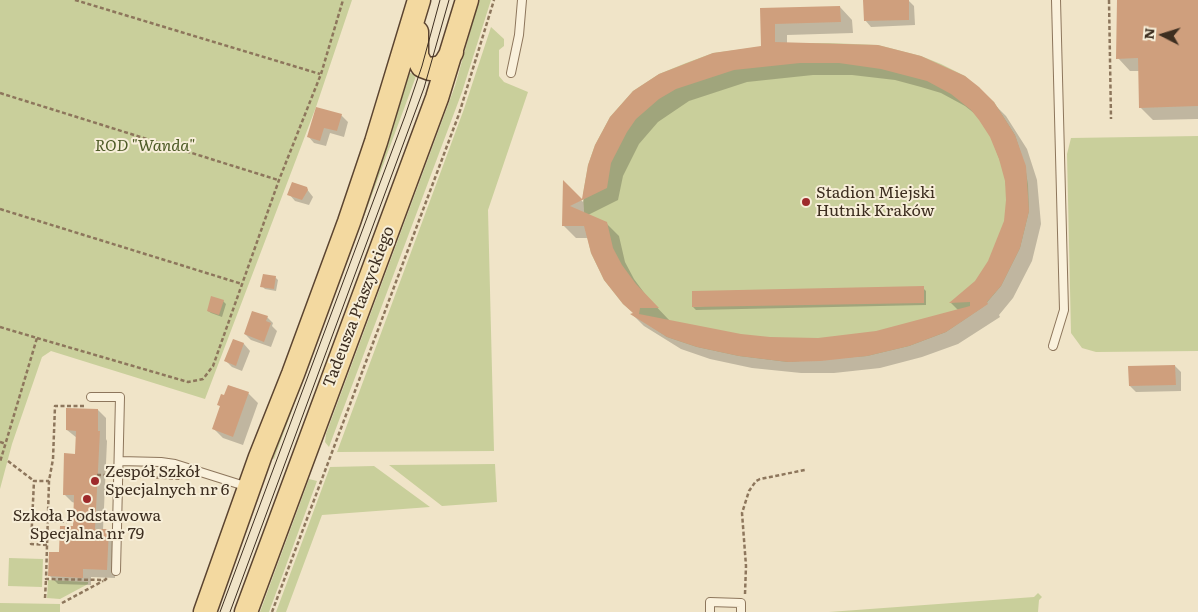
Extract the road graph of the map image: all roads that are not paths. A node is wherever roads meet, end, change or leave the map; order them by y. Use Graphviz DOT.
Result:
graph roads {
  1 [pos="467,0"];
  2 [pos="522,0"];
  3 [pos="1056,0"];
  4 [pos="419,1"];
  5 [pos="452,52"];
  6 [pos="512,73"];
  7 [pos="1053,346"];
  8 [pos="91,397"];
  9 [pos="119,461"];
  10 [pos="250,488"];
  11 [pos="116,571"];
  12 [pos="205,612"];
  13 [pos="246,612"];
  14 [pos="710,612"];
  15 [pos="741,612"];
  1 -- 5 [label="main road, Tadeusza Ptaszyckiego"];
  2 -- 6 [label="lane"];
  3 -- 7 [label="lane"];
  4 -- 5 [label="main road"];
  4 -- 10 [label="main road"];
  5 -- 13 [label="main road, Tadeusza Ptaszyckiego"];
  8 -- 9 [label="lane"];
  9 -- 10 [label="lane"];
  9 -- 11 [label="lane"];
  10 -- 12 [label="main road"];
  14 -- 15 [label="lane"];
}
